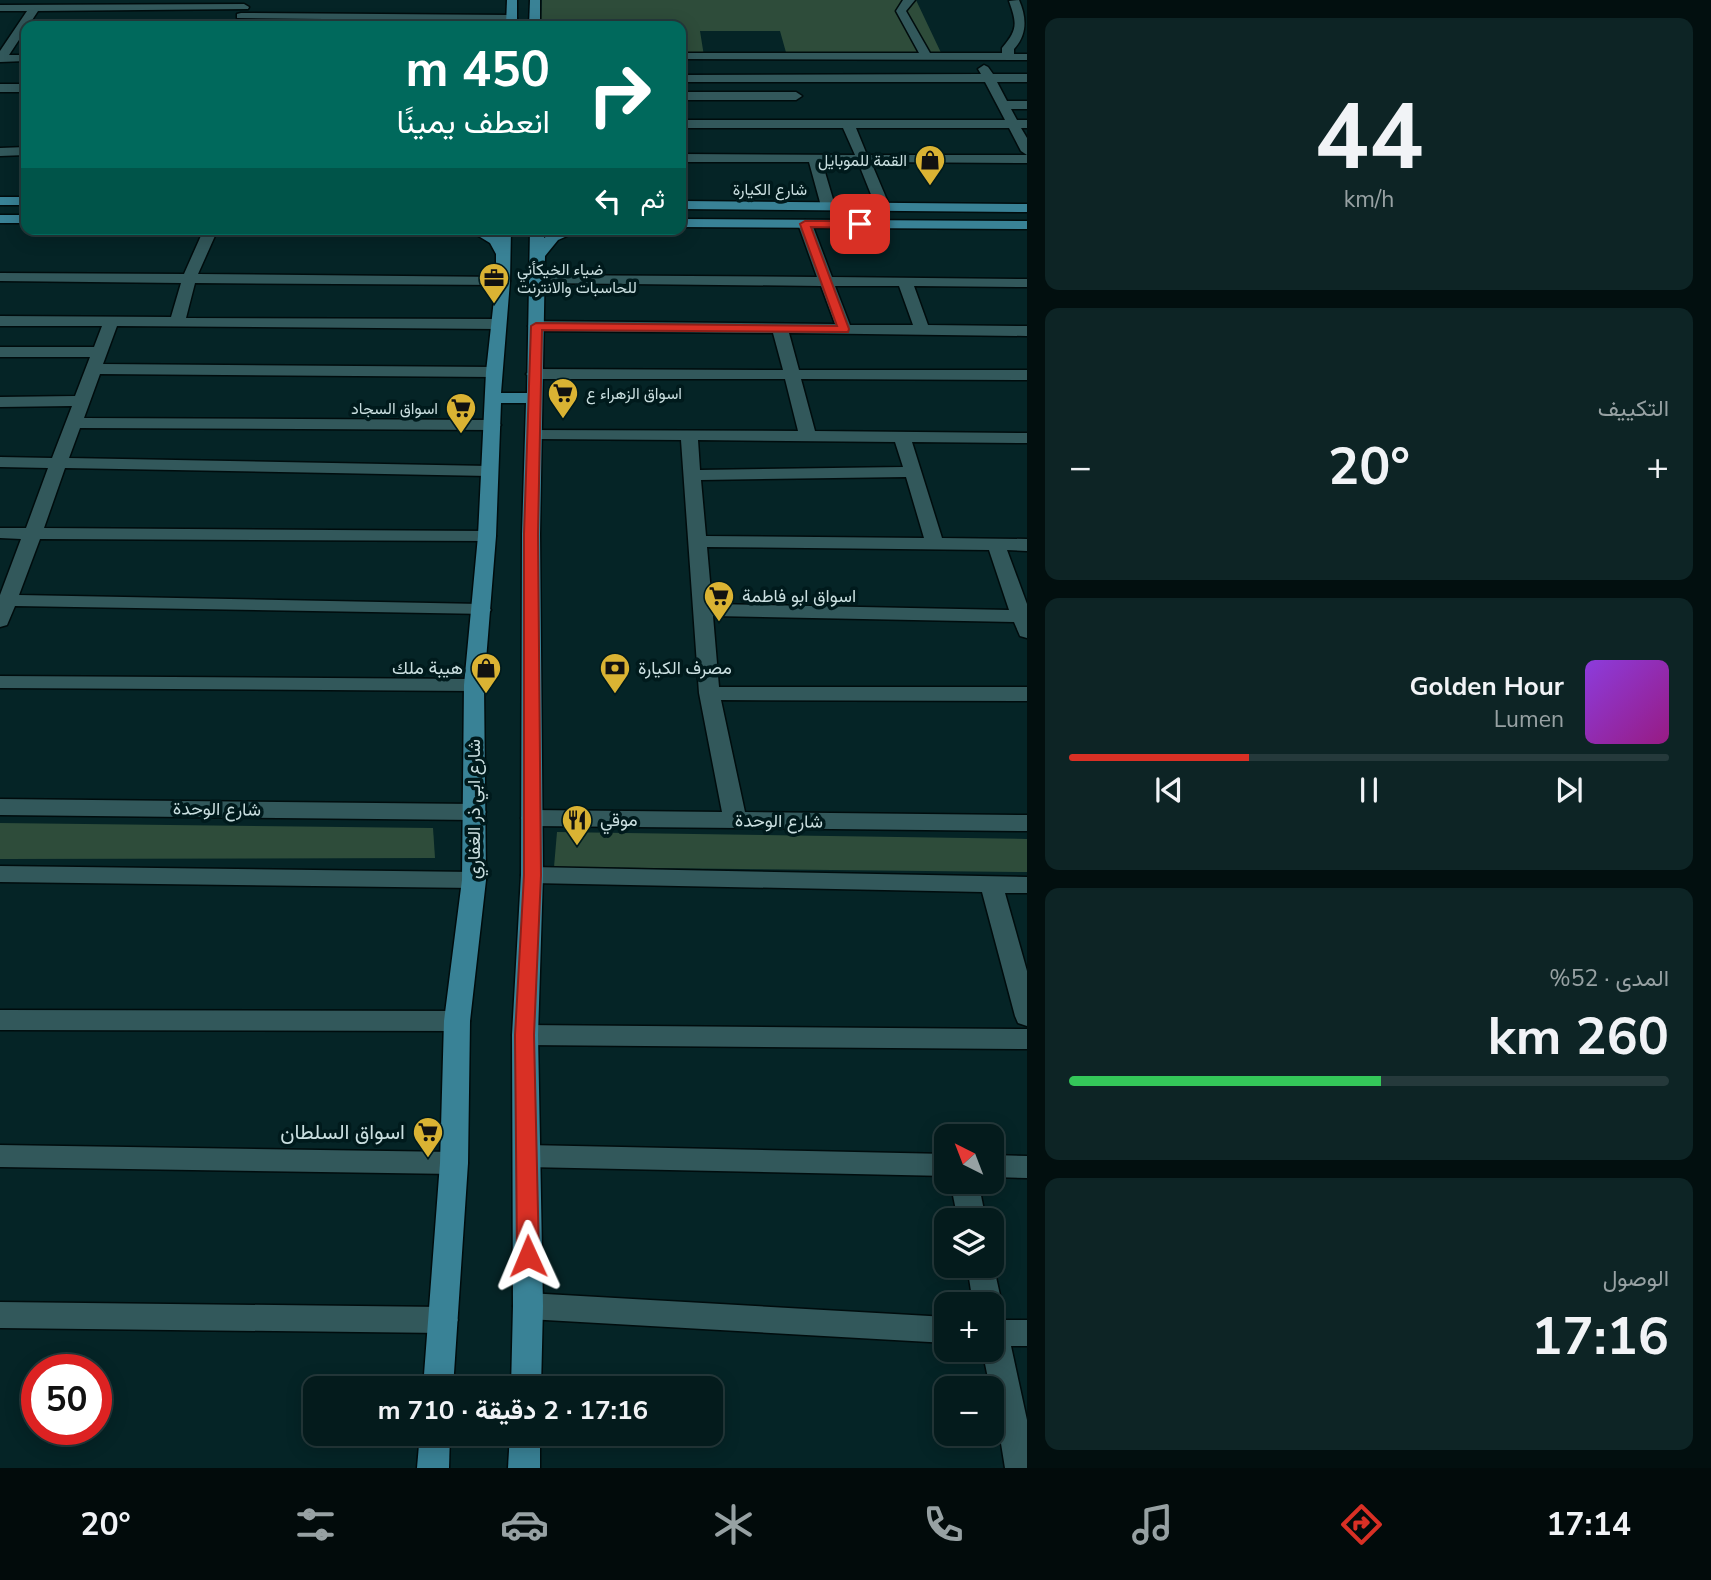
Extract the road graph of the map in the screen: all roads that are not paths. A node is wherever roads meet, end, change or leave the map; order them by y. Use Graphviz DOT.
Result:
graph roads {
  1 [pos="4,0"];
  2 [pos="512,0"];
  3 [pos="535,0"];
  4 [pos="910,0"];
  5 [pos="1019,6"];
  6 [pos="0,7"];
  7 [pos="35,8"];
  8 [pos="242,12"];
  9 [pos="25,21"];
  10 [pos="485,21"];
  11 [pos="512,21"];
  12 [pos="535,21"];
  13 [pos="1024,21"];
  14 [pos="14,36"];
  15 [pos="686,55"];
  16 [pos="978,57"];
  17 [pos="1009,57"];
  18 [pos="1027,57"];
  19 [pos="21,58"];
  20 [pos="927,58"];
  21 [pos="0,59"];
  22 [pos="686,78"];
  23 [pos="792,78"];
  24 [pos="989,78"];
  25 [pos="1027,78"];
  26 [pos="0,88"];
  27 [pos="21,88"];
  28 [pos="686,97"];
  29 [pos="1003,105"];
  30 [pos="1027,105"];
  31 [pos="799,110"];
  32 [pos="686,123"];
  33 [pos="1012,124"];
  34 [pos="1027,124"];
  35 [pos="849,126"];
  36 [pos="21,151"];
  37 [pos="1027,151"];
  38 [pos="0,152"];
  39 [pos="686,158"];
  40 [pos="815,159"];
  41 [pos="864,159"];
  42 [pos="1027,159"];
  43 [pos="0,201"];
  44 [pos="21,201"];
  45 [pos="686,205"];
  46 [pos="828,206"];
  47 [pos="883,207"];
  48 [pos="1027,208"];
  49 [pos="0,219"];
  50 [pos="21,219"];
  51 [pos="686,223"];
  52 [pos="805,224"];
  53 [pos="1027,225"];
  54 [pos="208,235"];
  55 [pos="486,235"];
  56 [pos="504,235"];
  57 [pos="537,235"];
  58 [pos="555,235"];
  59 [pos="503,253"];
  60 [pos="538,255"];
  61 [pos="0,277"];
  62 [pos="188,279"];
  63 [pos="538,279"];
  64 [pos="503,281"];
  65 [pos="827,282"];
  66 [pos="905,283"];
  67 [pos="1027,283"];
  68 [pos="0,321"];
  69 [pos="111,322"];
  70 [pos="177,322"];
  71 [pos="499,324"];
  72 [pos="536,326"];
  73 [pos="780,328"];
  74 [pos="844,329"];
  75 [pos="922,330"];
  76 [pos="1027,331"];
  77 [pos="0,352"];
  78 [pos="97,361"];
  79 [pos="494,372"];
  80 [pos="534,374"];
  81 [pos="793,375"];
  82 [pos="1027,375"];
  83 [pos="494,398"];
  84 [pos="534,398"];
  85 [pos="0,401"];
  86 [pos="82,401"];
  87 [pos="74,423"];
  88 [pos="493,425"];
  89 [pos="534,434"];
  90 [pos="689,435"];
  91 [pos="808,436"];
  92 [pos="902,437"];
  93 [pos="1027,438"];
  94 [pos="0,462"];
  95 [pos="59,463"];
  96 [pos="489,471"];
  97 [pos="913,472"];
  98 [pos="692,475"];
  99 [pos="0,533"];
  100 [pos="33,533"];
  101 [pos="487,536"];
  102 [pos="697,541"];
  103 [pos="935,544"];
  104 [pos="996,545"];
  105 [pos="1027,545"];
  106 [pos="8,600"];
  107 [pos="481,610"];
  108 [pos="703,610"];
  109 [pos="0,621"];
  110 [pos="1025,622"];
  111 [pos="0,682"];
  112 [pos="474,685"];
  113 [pos="709,693"];
  114 [pos="1027,694"];
  115 [pos="0,807"];
  116 [pos="475,812"];
  117 [pos="532,818"];
  118 [pos="735,820"];
  119 [pos="1027,823"];
  120 [pos="0,874"];
  121 [pos="533,875"];
  122 [pos="474,880"];
  123 [pos="991,884"];
  124 [pos="1027,885"];
  125 [pos="1027,1016"];
  126 [pos="0,1020"];
  127 [pos="457,1021"];
  128 [pos="524,1035"];
  129 [pos="1027,1039"];
  130 [pos="0,1156"];
  131 [pos="527,1156"];
  132 [pos="454,1163"];
  133 [pos="934,1165"];
  134 [pos="1004,1166"];
  135 [pos="1027,1167"];
  136 [pos="528,1306"];
  137 [pos="0,1315"];
  138 [pos="443,1320"];
  139 [pos="1004,1326"];
  140 [pos="934,1329"];
  141 [pos="1027,1333"];
  142 [pos="1000,1362"];
  143 [pos="439,1376"];
  144 [pos="526,1376"];
  145 [pos="434,1446"];
  146 [pos="525,1446"];
  147 [pos="433,1468"];
  148 [pos="524,1468"];
  149 [pos="1021,1468"];
  1 -- 6 [label="street"];
  2 -- 11 [label="main road"];
  3 -- 12 [label="main road"];
  4 -- 20 [label="street"];
  5 -- 13 [label="street"];
  6 -- 7 [label="street"];
  7 -- 8 [label="street"];
  7 -- 9 [label="street"];
  8 -- 10 [label="street"];
  13 -- 17 [label="street"];
  14 -- 21 [label="street"];
  15 -- 20 [label="street"];
  16 -- 17 [label="street"];
  16 -- 20 [label="street"];
  16 -- 24 [label="street"];
  17 -- 18 [label="street"];
  19 -- 21 [label="street"];
  22 -- 23 [label="street"];
  23 -- 24 [label="street"];
  23 -- 31 [label="street"];
  24 -- 25 [label="street"];
  24 -- 29 [label="street"];
  26 -- 27 [label="street"];
  28 -- 31 [label="street"];
  29 -- 30 [label="street"];
  29 -- 33 [label="street"];
  31 -- 32 [label="street"];
  31 -- 35 [label="street"];
  33 -- 34 [label="street"];
  33 -- 35 [label="street"];
  33 -- 37 [label="street"];
  35 -- 41 [label="street"];
  36 -- 38 [label="street"];
  39 -- 40 [label="street"];
  40 -- 41 [label="street"];
  40 -- 46 [label="street"];
  41 -- 42 [label="street"];
  41 -- 47 [label="street"];
  43 -- 44 [label="main road"];
  45 -- 46 [label="main road, شارع الكيارة"];
  46 -- 47 [label="main road, شارع الكيارة"];
  47 -- 48 [label="main road, شارع الكيارة"];
  49 -- 50 [label="main road"];
  51 -- 52 [label="main road, شارع الكيارة"];
  52 -- 53 [label="main road, شارع الكيارة"];
  52 -- 65 [label="street"];
  54 -- 62 [label="street"];
  55 -- 59 [label="main road"];
  56 -- 59 [label="main road, شارع ابي ذر الغفاري"];
  57 -- 60 [label="main road"];
  58 -- 60 [label="main road"];
  59 -- 64 [label="main road, شارع ابي ذر الغفاري"];
  60 -- 63 [label="main road"];
  61 -- 62 [label="street"];
  62 -- 64 [label="street"];
  62 -- 70 [label="street"];
  63 -- 65 [label="street"];
  63 -- 72 [label="main road"];
  64 -- 71 [label="main road, شارع ابي ذر الغفاري"];
  65 -- 66 [label="street"];
  65 -- 74 [label="street"];
  66 -- 67 [label="street"];
  66 -- 75 [label="street"];
  68 -- 69 [label="street"];
  69 -- 70 [label="street"];
  69 -- 78 [label="street"];
  70 -- 71 [label="street"];
  71 -- 79 [label="main road, شارع ابي ذر الغفاري"];
  72 -- 73 [label="street"];
  72 -- 80 [label="main road"];
  73 -- 74 [label="street"];
  73 -- 81 [label="street"];
  74 -- 75 [label="street"];
  75 -- 76 [label="street"];
  77 -- 78 [label="street"];
  78 -- 79 [label="street"];
  78 -- 86 [label="street"];
  79 -- 83 [label="main road, شارع ابي ذر الغفاري"];
  80 -- 81 [label="street"];
  80 -- 84 [label="main road"];
  81 -- 82 [label="street"];
  81 -- 91 [label="street"];
  83 -- 84 [label="main road"];
  83 -- 88 [label="main road, شارع ابي ذر الغفاري"];
  84 -- 89 [label="main road"];
  85 -- 86 [label="street"];
  86 -- 87 [label="street"];
  87 -- 88 [label="street"];
  87 -- 95 [label="street"];
  88 -- 96 [label="main road, شارع ابي ذر الغفاري"];
  89 -- 90 [label="street"];
  89 -- 117 [label="main road"];
  90 -- 91 [label="street"];
  90 -- 98 [label="street"];
  91 -- 92 [label="street"];
  92 -- 93 [label="street"];
  92 -- 97 [label="street"];
  94 -- 95 [label="street"];
  95 -- 96 [label="street"];
  95 -- 100 [label="street"];
  96 -- 101 [label="main road, شارع ابي ذر الغفاري"];
  97 -- 98 [label="street"];
  97 -- 103 [label="street"];
  98 -- 102 [label="street"];
  99 -- 100 [label="street"];
  100 -- 101 [label="street"];
  100 -- 106 [label="street"];
  101 -- 107 [label="main road, شارع ابي ذر الغفاري"];
  102 -- 103 [label="street"];
  102 -- 108 [label="street"];
  103 -- 104 [label="street"];
  104 -- 105 [label="street"];
  104 -- 110 [label="street"];
  106 -- 107 [label="street"];
  106 -- 109 [label="street"];
  107 -- 112 [label="main road, شارع ابي ذر الغفاري"];
  108 -- 110 [label="street"];
  108 -- 113 [label="street"];
  111 -- 112 [label="street"];
  112 -- 116 [label="main road, شارع ابي ذر الغفاري"];
  113 -- 114 [label="street"];
  113 -- 118 [label="street"];
  115 -- 116 [label="street, شارع الوحدة"];
  116 -- 122 [label="main road, شارع ابي ذر الغفاري"];
  117 -- 118 [label="street, شارع الوحدة"];
  117 -- 121 [label="main road"];
  118 -- 119 [label="street, شارع الوحدة"];
  120 -- 122 [label="street"];
  121 -- 123 [label="street"];
  121 -- 128 [label="main road"];
  122 -- 127 [label="main road, شارع ابي ذر الغفاري"];
  123 -- 124 [label="street"];
  123 -- 125 [label="street"];
  126 -- 127 [label="street"];
  127 -- 132 [label="main road, شارع ابي ذر الغفاري"];
  128 -- 129 [label="street"];
  128 -- 131 [label="main road"];
  130 -- 132 [label="street"];
  131 -- 133 [label="street"];
  131 -- 136 [label="main road"];
  132 -- 138 [label="main road, شارع ابي ذر الغفاري"];
  134 -- 135 [label="street"];
  136 -- 140 [label="street"];
  136 -- 144 [label="main road"];
  137 -- 138 [label="street"];
  138 -- 143 [label="main road, شارع ابي ذر الغفاري"];
  139 -- 141 [label="street"];
  142 -- 149 [label="street"];
  145 -- 147 [label="main road"];
  146 -- 148 [label="main road"];
}
